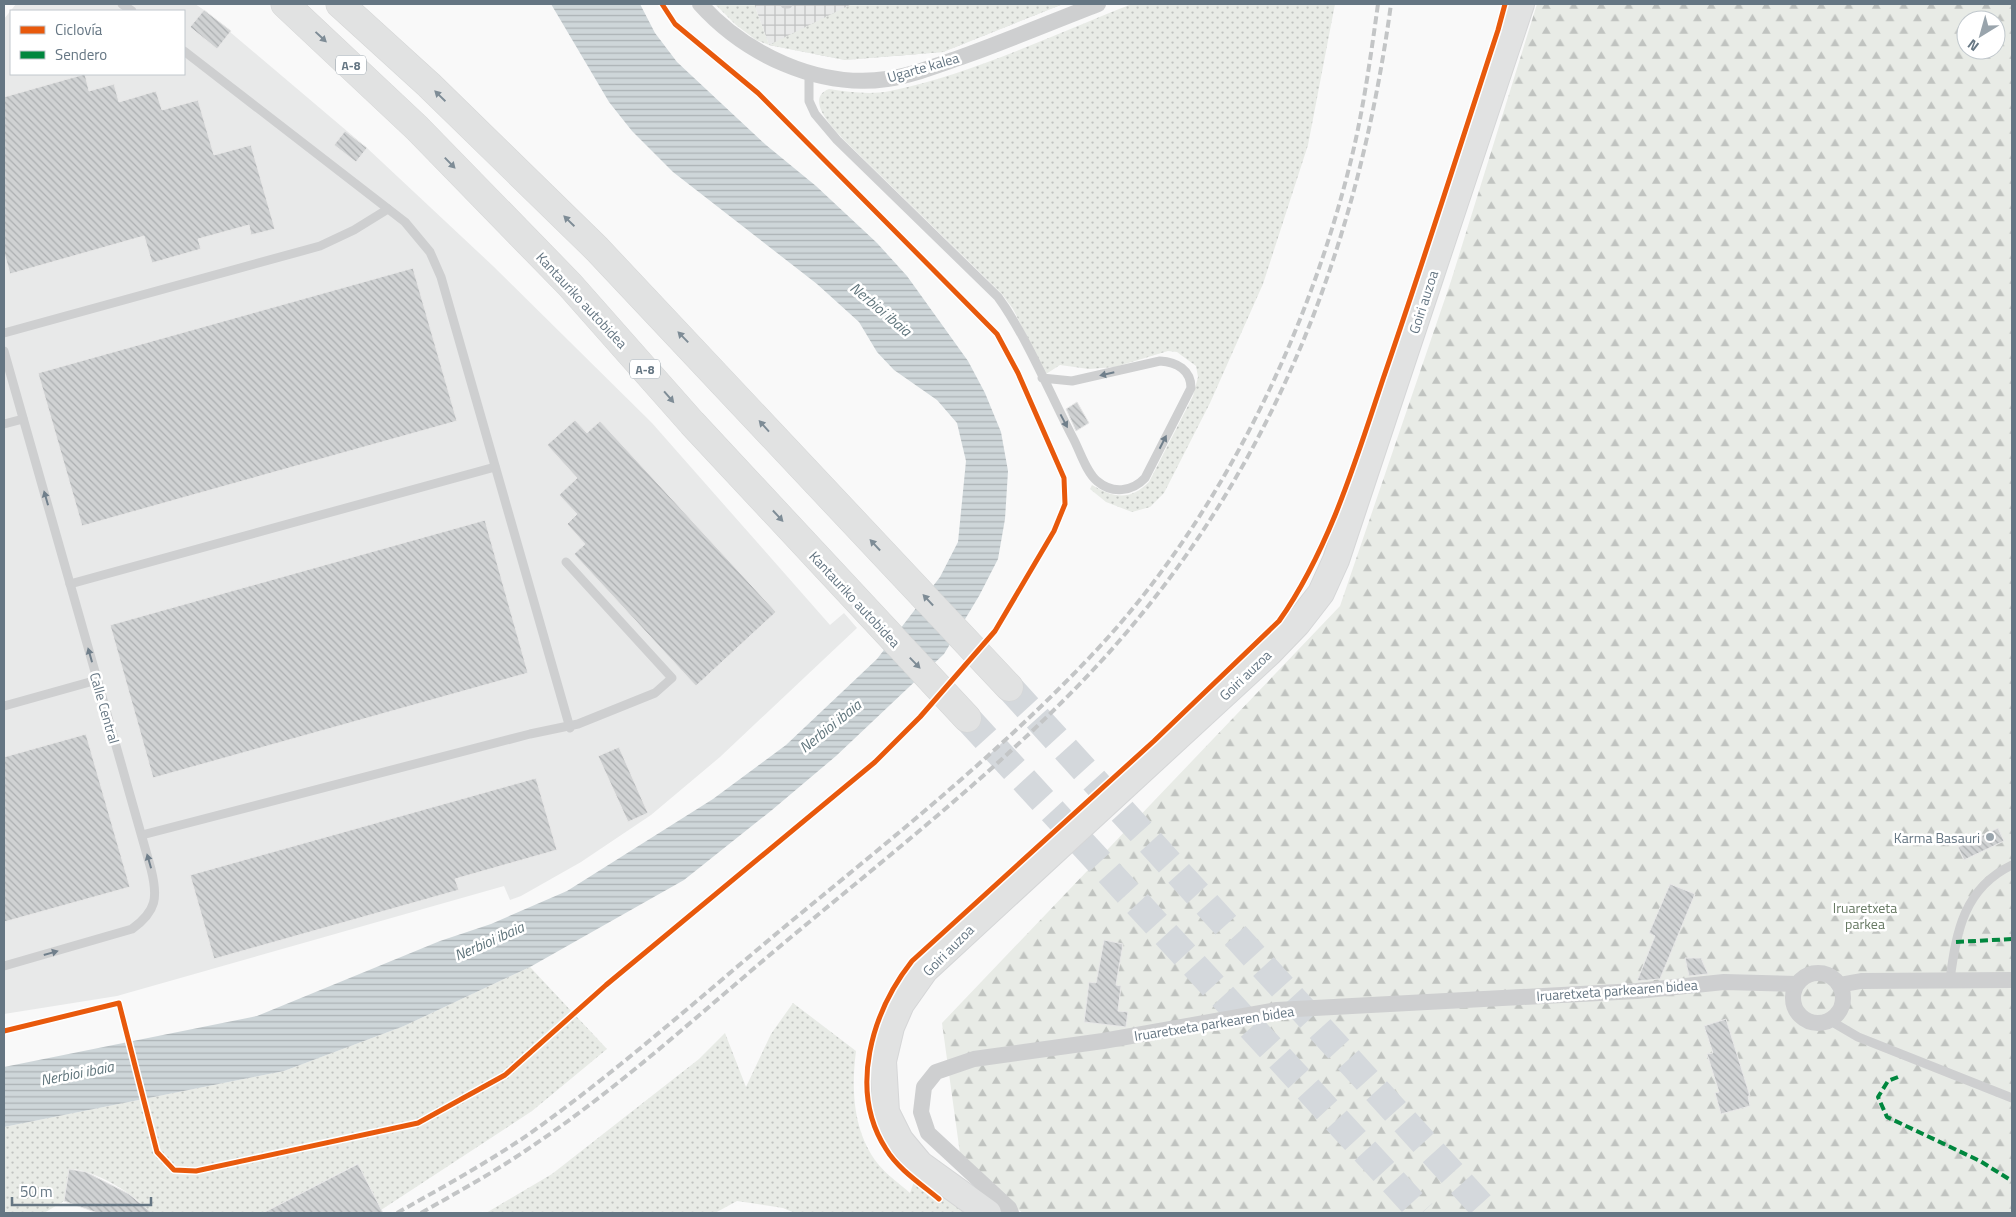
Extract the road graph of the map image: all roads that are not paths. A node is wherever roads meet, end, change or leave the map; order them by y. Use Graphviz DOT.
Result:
graph roads {
  1 [pos="285,4"];
  2 [pos="340,4"];
  3 [pos="700,4"];
  4 [pos="1098,4"];
  5 [pos="1521,4"];
  6 [pos="185,52"];
  7 [pos="809,72"];
  8 [pos="388,209"];
  9 [pos="4,333"];
  10 [pos="4,351"];
  11 [pos="1042,378"];
  12 [pos="23,419"];
  13 [pos="4,424"];
  14 [pos="495,467"];
  15 [pos="566,562"];
  16 [pos="70,584"];
  17 [pos="98,680"];
  18 [pos="1009,687"];
  19 [pos="4,706"];
  20 [pos="967,718"];
  21 [pos="570,728"];
  22 [pos="142,835"];
  23 [pos="2012,865"];
  24 [pos="4,966"];
  25 [pos="1950,980"];
  26 [pos="2012,980"];
  27 [pos="1797,984"];
  28 [pos="1839,985"];
  29 [pos="1829,1020"];
  30 [pos="2012,1098"];
  31 [pos="988,1213"];
  32 [pos="1011,1213"];
  1 -- 20 [label="highway, Kantauriko autobidea / A-8, one-way"];
  18 -- 2 [label="highway, one-way"];
  3 -- 7 [label="street, Ugarte kalea"];
  4 -- 7 [label="street, Ugarte kalea"];
  5 -- 31 [label="main road, Goiri auzoa"];
  6 -- 8 [label="lane"];
  7 -- 11 [label="lane"];
  8 -- 9 [label="lane"];
  8 -- 14 [label="lane"];
  10 -- 12 [label="lane, Calle Central"];
  11 -- 11 [label="lane, one-way"];
  12 -- 13 [label="lane"];
  16 -- 12 [label="lane, Calle Central, one-way"];
  14 -- 16 [label="lane"];
  14 -- 21 [label="lane"];
  15 -- 21 [label="lane"];
  17 -- 16 [label="lane, Calle Central, one-way"];
  17 -- 19 [label="lane"];
  17 -- 22 [label="lane, Calle Central"];
  21 -- 22 [label="lane"];
  24 -- 22 [label="lane, Calle Central, one-way"];
  23 -- 25 [label="lane"];
  25 -- 26 [label="street"];
  25 -- 28 [label="street"];
  27 -- 28 [label="street"];
  27 -- 29 [label="street"];
  27 -- 32 [label="street, Iruaretxeta parkearen bidea"];
  28 -- 29 [label="street"];
  29 -- 30 [label="lane"];
}
